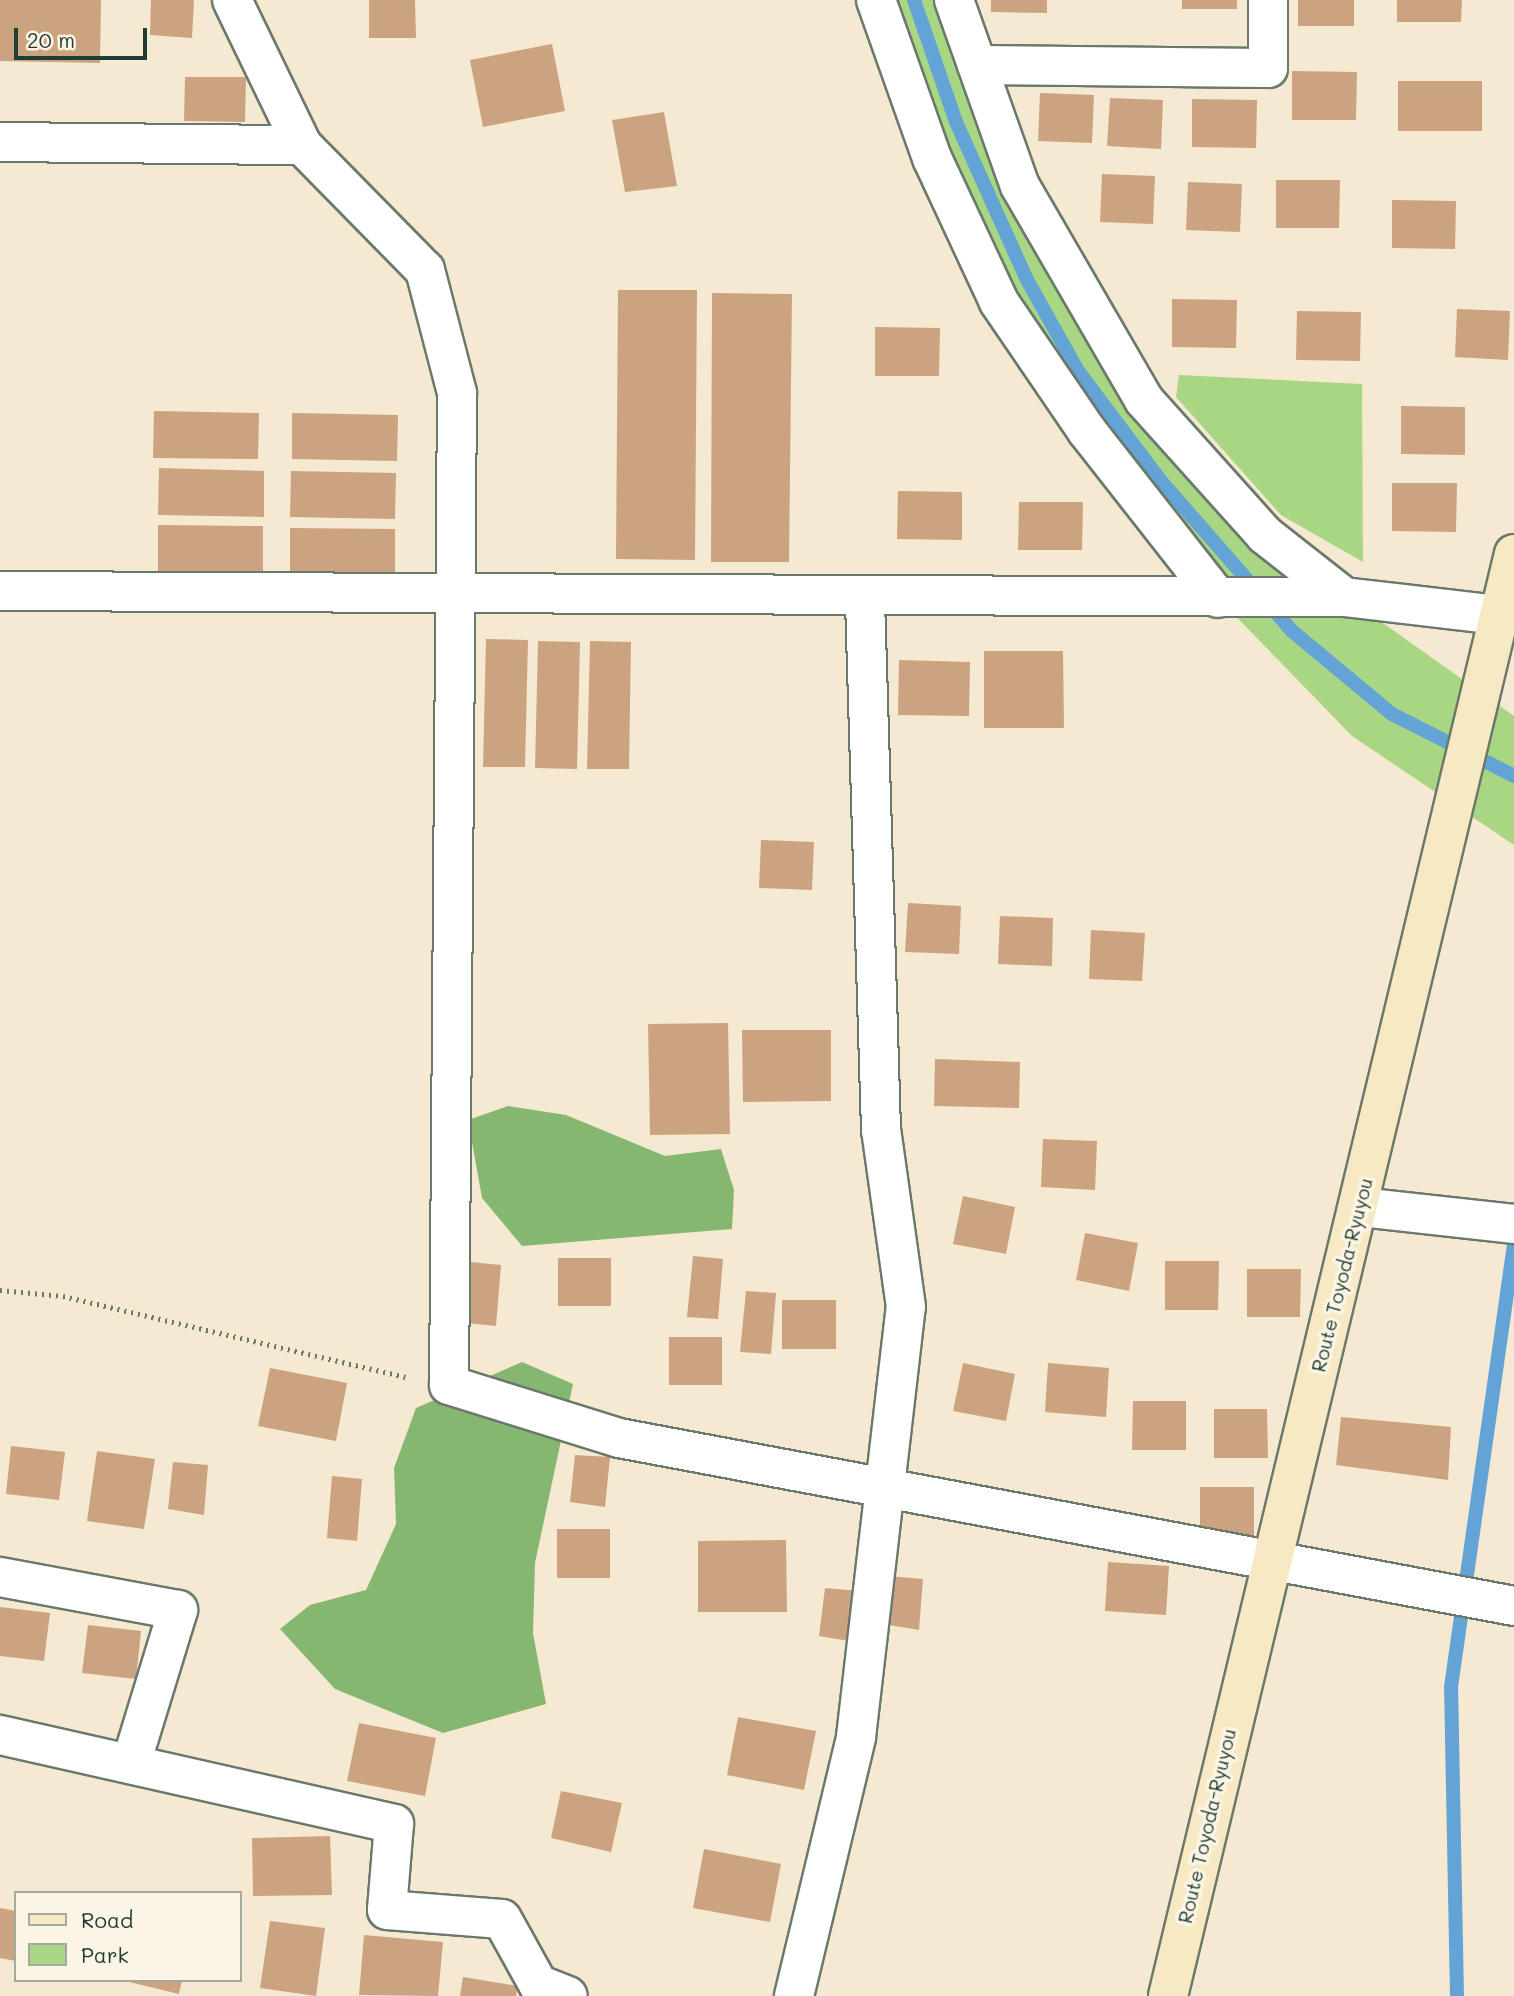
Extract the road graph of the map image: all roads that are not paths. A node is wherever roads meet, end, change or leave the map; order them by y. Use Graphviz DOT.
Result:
graph roads {
  1 [pos="232,0"];
  2 [pos="876,0"];
  3 [pos="954,0"];
  4 [pos="1268,0"];
  5 [pos="977,65"];
  6 [pos="0,142"];
  7 [pos="302,145"];
  8 [pos="1514,554"];
  9 [pos="455,590"];
  10 [pos="0,591"];
  11 [pos="1344,597"];
  12 [pos="1218,598"];
  13 [pos="865,599"];
  14 [pos="1507,616"];
  15 [pos="1360,1207"];
  16 [pos="1514,1224"];
  17 [pos="887,1490"];
  18 [pos="1269,1560"];
  19 [pos="0,1577"];
  20 [pos="1514,1606"];
  21 [pos="0,1735"];
  22 [pos="131,1764"];
  23 [pos="568,1996"];
  24 [pos="794,1996"];
  25 [pos="1168,1996"];
  1 -- 7 [label="street"];
  2 -- 12 [label="street"];
  3 -- 5 [label="street"];
  4 -- 5 [label="street"];
  5 -- 11 [label="street"];
  6 -- 7 [label="street"];
  7 -- 9 [label="street"];
  8 -- 14 [label="main road, Route Toyoda-Ryuyou"];
  9 -- 10 [label="street"];
  9 -- 13 [label="street"];
  9 -- 17 [label="street"];
  11 -- 12 [label="street"];
  11 -- 14 [label="street"];
  12 -- 13 [label="street"];
  13 -- 17 [label="street"];
  14 -- 15 [label="main road, Route Toyoda-Ryuyou"];
  15 -- 16 [label="street"];
  15 -- 18 [label="main road, Route Toyoda-Ryuyou"];
  17 -- 18 [label="street"];
  17 -- 24 [label="street"];
  18 -- 20 [label="street"];
  18 -- 25 [label="main road, Route Toyoda-Ryuyou"];
  19 -- 22 [label="street"];
  21 -- 22 [label="street"];
  22 -- 23 [label="street"];
}
